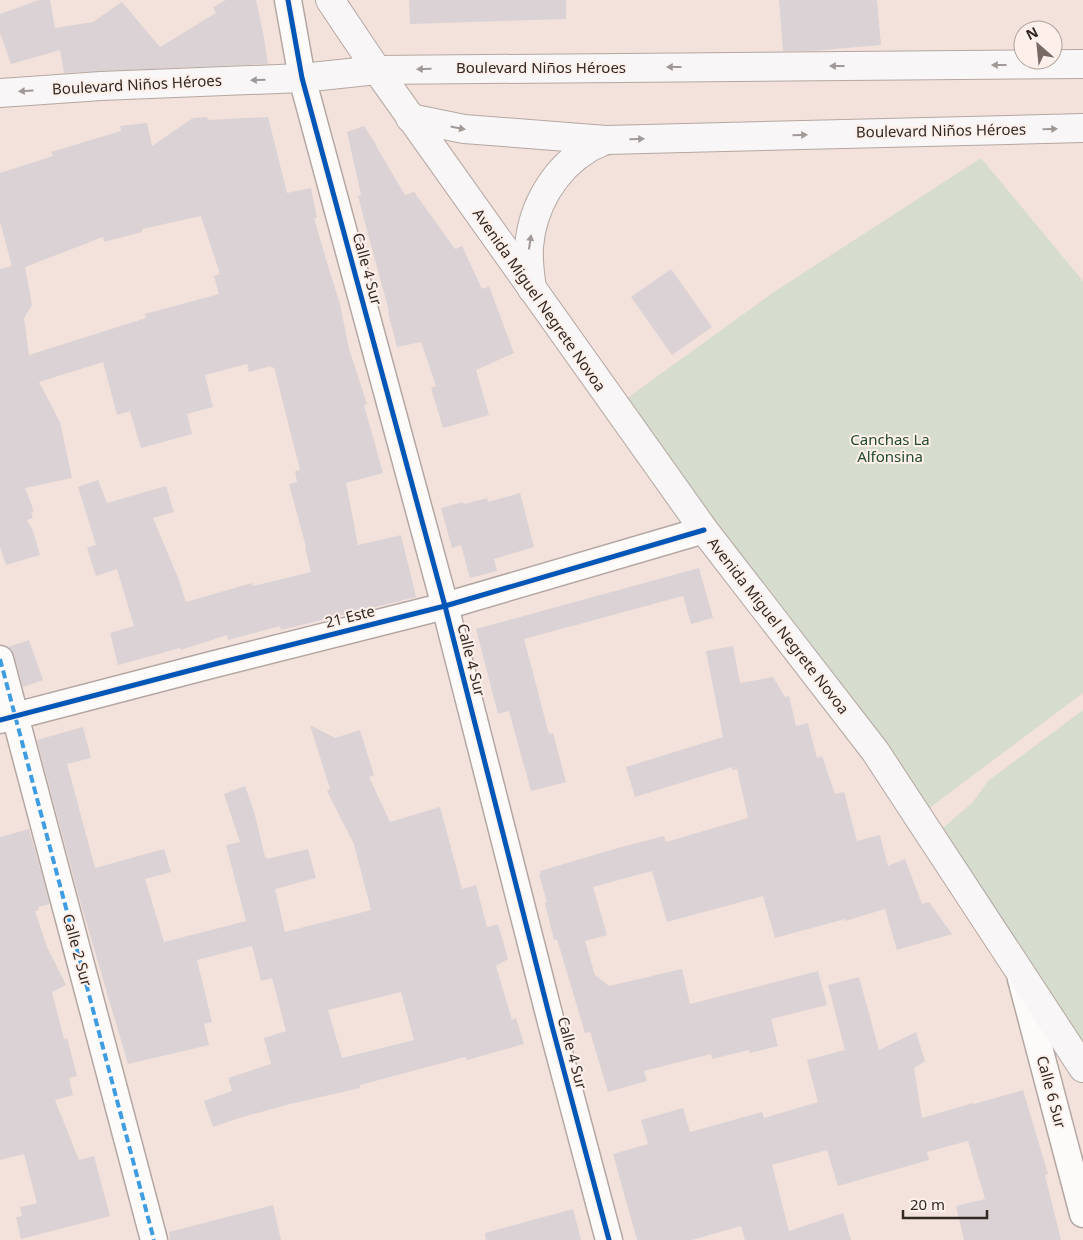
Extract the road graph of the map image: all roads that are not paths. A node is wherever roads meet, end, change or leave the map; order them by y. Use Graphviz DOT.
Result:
graph roads {
  1 [pos="288,0"];
  2 [pos="330,0"];
  3 [pos="1083,64"];
  4 [pos="376,70"];
  5 [pos="302,78"];
  6 [pos="0,93"];
  7 [pos="410,118"];
  8 [pos="1083,128"];
  9 [pos="606,140"];
  10 [pos="532,291"];
  11 [pos="704,530"];
  12 [pos="445,606"];
  13 [pos="0,659"];
  14 [pos="7,718"];
  15 [pos="1019,971"];
  16 [pos="1083,1068"];
  17 [pos="1083,1214"];
  18 [pos="154,1240"];
  19 [pos="609,1240"];
  1 -- 5 [label="street, Calle 4 Sur"];
  2 -- 4 [label="main road, Avenida Miguel Negrete Novoa"];
  3 -- 4 [label="main road, Boulevard Niños Héroes, one-way"];
  4 -- 5 [label="main road, Boulevard Niños Héroes"];
  4 -- 7 [label="main road, Avenida Miguel Negrete Novoa"];
  5 -- 6 [label="main road, Boulevard Niños Héroes, one-way"];
  5 -- 12 [label="street, Calle 4 Sur"];
  7 -- 9 [label="main road, Boulevard Niños Héroes, one-way"];
  7 -- 10 [label="main road, Avenida Miguel Negrete Novoa"];
  9 -- 8 [label="main road, Boulevard Niños Héroes, one-way"];
  10 -- 9 [label="main road, one-way"];
  10 -- 11 [label="main road, Avenida Miguel Negrete Novoa"];
  11 -- 12 [label="street, 21 Este"];
  11 -- 15 [label="main road, Avenida Miguel Negrete Novoa"];
  12 -- 14 [label="street, 21 Este"];
  12 -- 19 [label="street, Calle 4 Sur"];
  13 -- 14 [label="street, Calle 2 Sur"];
  14 -- 18 [label="street, Calle 2 Sur"];
  15 -- 16 [label="main road, Avenida Miguel Negrete Novoa"];
  15 -- 17 [label="street, Calle 6 Sur"];
}
